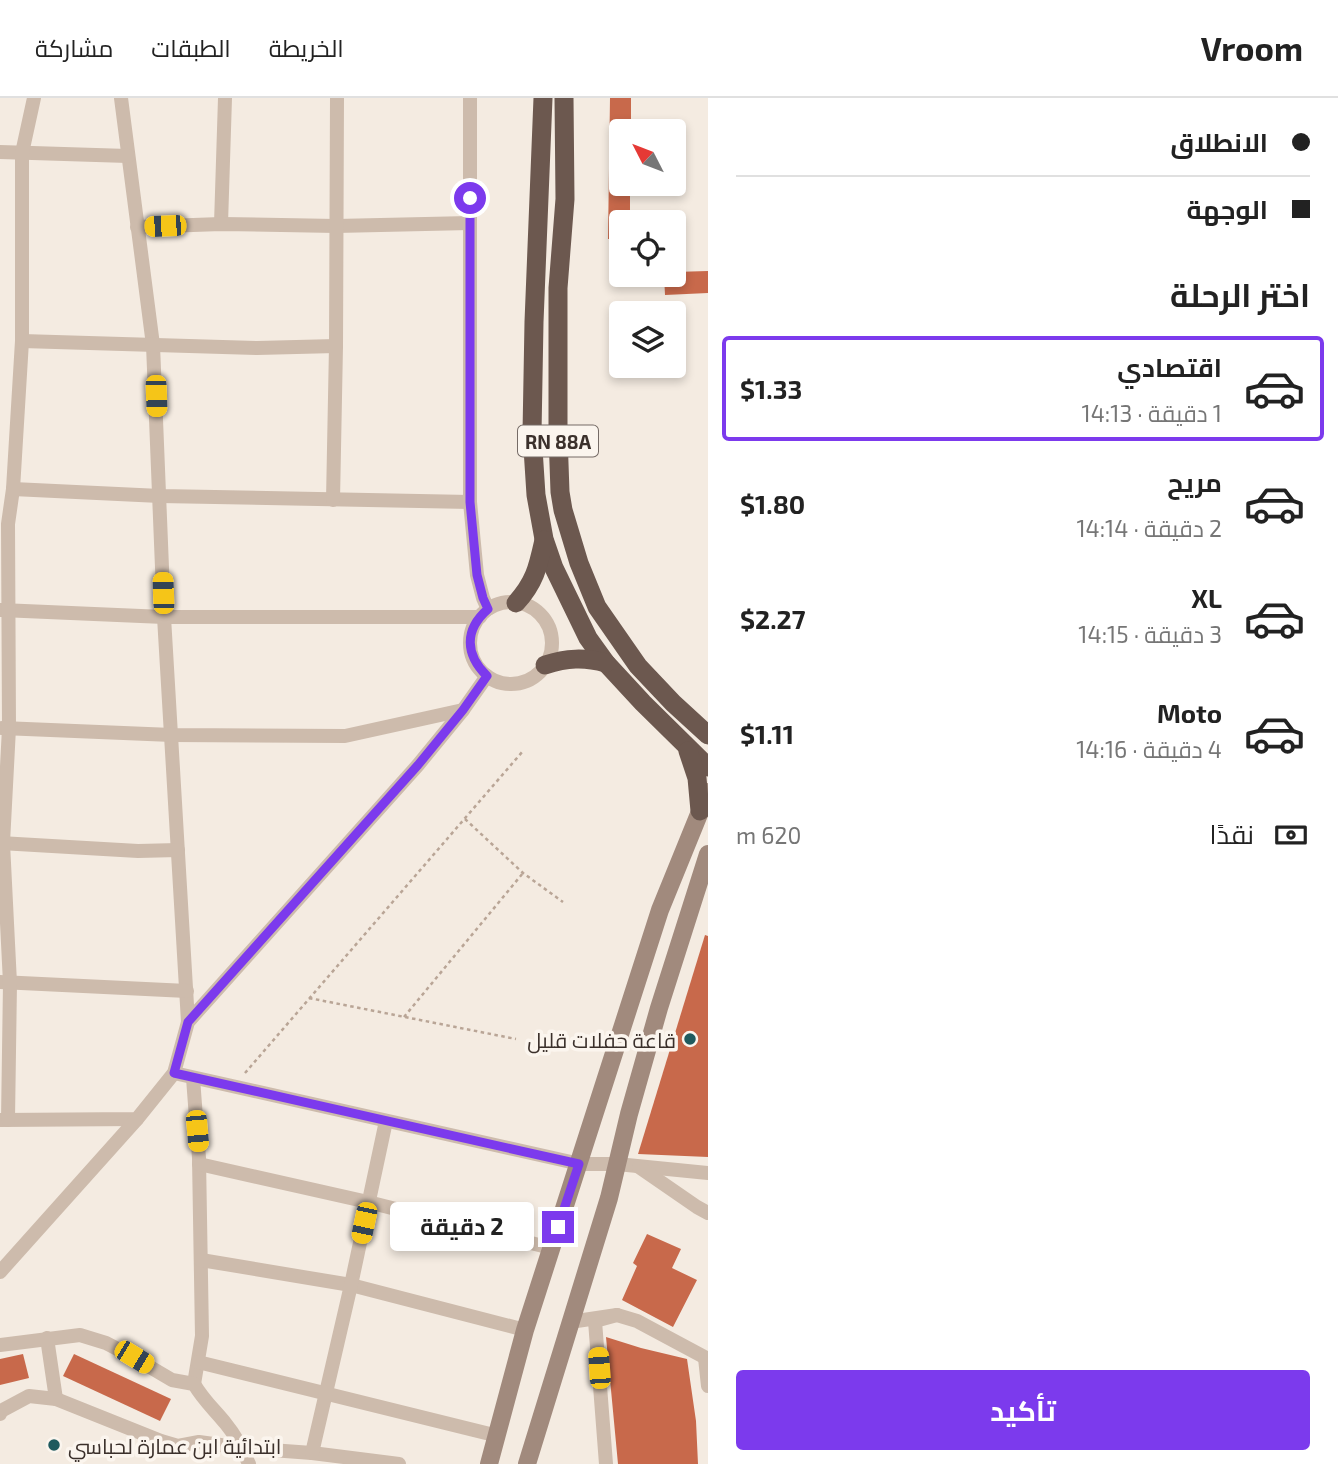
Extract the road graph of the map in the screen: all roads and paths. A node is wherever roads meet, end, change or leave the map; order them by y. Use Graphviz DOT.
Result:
graph roads {
  1 [pos="34,98"];
  2 [pos="121,98"];
  3 [pos="225,98"];
  4 [pos="337,98"];
  5 [pos="470,98"];
  6 [pos="543,98"];
  7 [pos="564,98"];
  8 [pos="0,152"];
  9 [pos="22,153"];
  10 [pos="128,156"];
  11 [pos="471,223"];
  12 [pos="221,224"];
  13 [pos="336,226"];
  14 [pos="137,227"];
  15 [pos="22,341"];
  16 [pos="153,345"];
  17 [pos="336,346"];
  18 [pos="13,489"];
  19 [pos="160,496"];
  20 [pos="333,500"];
  21 [pos="470,502"];
  22 [pos="4,523"];
  23 [pos="544,539"];
  24 [pos="516,603"];
  25 [pos="4,610"];
  26 [pos="484,613"];
  27 [pos="164,617"];
  28 [pos="606,663"];
  29 [pos="545,665"];
  30 [pos="487,676"];
  31 [pos="463,710"];
  32 [pos="4,728"];
  33 [pos="172,735"];
  34 [pos="708,735"];
  35 [pos="686,746"];
  36 [pos="523,751"];
  37 [pos="708,767"];
  38 [pos="708,792"];
  39 [pos="700,811"];
  40 [pos="464,818"];
  41 [pos="1,843"];
  42 [pos="178,850"];
  43 [pos="708,853"];
  44 [pos="523,873"];
  45 [pos="563,902"];
  46 [pos="5,982"];
  47 [pos="187,991"];
  48 [pos="309,998"];
  49 [pos="404,1017"];
  50 [pos="188,1022"];
  51 [pos="516,1039"];
  52 [pos="174,1073"];
  53 [pos="193,1077"];
  54 [pos="233,1086"];
  55 [pos="137,1119"];
  56 [pos="4,1120"];
  57 [pos="386,1121"];
  58 [pos="199,1164"];
  59 [pos="579,1164"];
  60 [pos="617,1164"];
  61 [pos="638,1166"];
  62 [pos="708,1173"];
  63 [pos="368,1202"];
  64 [pos="708,1213"];
  65 [pos="551,1248"];
  66 [pos="201,1260"];
  67 [pos="0,1272"];
  68 [pos="351,1285"];
  69 [pos="617,1315"];
  70 [pos="570,1322"];
  71 [pos="525,1330"];
  72 [pos="47,1338"];
  73 [pos="0,1345"];
  74 [pos="707,1359"];
  75 [pos="198,1362"];
  76 [pos="194,1384"];
  77 [pos="708,1386"];
  78 [pos="325,1395"];
  79 [pos="56,1399"];
  80 [pos="0,1412"];
  81 [pos="498,1436"];
  82 [pos="242,1448"];
  83 [pos="312,1453"];
  84 [pos="249,1464"];
  85 [pos="399,1464"];
  86 [pos="489,1464"];
  87 [pos="527,1464"];
  88 [pos="606,1464"];
  1 -- 9 [label="street"];
  2 -- 10 [label="street"];
  3 -- 12 [label="street"];
  4 -- 13 [label="street"];
  5 -- 11 [label="street"];
  6 -- 23 [label="highway"];
  7 -- 34 [label="highway, RN 88A"];
  8 -- 9 [label="street"];
  9 -- 10 [label="street"];
  9 -- 15 [label="street"];
  10 -- 14 [label="street"];
  11 -- 13 [label="street"];
  11 -- 21 [label="street"];
  12 -- 13 [label="street"];
  12 -- 14 [label="street"];
  13 -- 17 [label="street"];
  14 -- 16 [label="street"];
  15 -- 16 [label="street"];
  15 -- 18 [label="street"];
  16 -- 17 [label="street"];
  16 -- 19 [label="street"];
  17 -- 20 [label="street"];
  18 -- 19 [label="street"];
  18 -- 22 [label="street"];
  19 -- 20 [label="street"];
  19 -- 27 [label="street"];
  20 -- 21 [label="street"];
  21 -- 26 [label="street"];
  22 -- 25 [label="street"];
  23 -- 24 [label="highway"];
  23 -- 28 [label="highway"];
  24 -- 26 [label="street"];
  24 -- 29 [label="street"];
  25 -- 27 [label="street"];
  25 -- 32 [label="street"];
  26 -- 27 [label="street"];
  26 -- 30 [label="street"];
  27 -- 33 [label="street"];
  28 -- 29 [label="highway"];
  28 -- 35 [label="highway"];
  29 -- 30 [label="street"];
  30 -- 31 [label="street"];
  31 -- 33 [label="street"];
  31 -- 50 [label="street"];
  32 -- 33 [label="street"];
  32 -- 41 [label="street"];
  33 -- 42 [label="street"];
  35 -- 37 [label="highway"];
  35 -- 39 [label="highway"];
  36 -- 40 [label="path"];
  38 -- 39 [label="main road"];
  39 -- 59 [label="main road"];
  40 -- 44 [label="path"];
  40 -- 48 [label="path"];
  41 -- 42 [label="street"];
  41 -- 46 [label="street"];
  42 -- 47 [label="street"];
  43 -- 60 [label="main road"];
  44 -- 45 [label="path"];
  44 -- 49 [label="path"];
  46 -- 47 [label="street"];
  46 -- 56 [label="street"];
  47 -- 50 [label="street"];
  48 -- 49 [label="path"];
  48 -- 54 [label="path"];
  49 -- 51 [label="path"];
  50 -- 52 [label="street"];
  52 -- 53 [label="street"];
  52 -- 55 [label="street"];
  53 -- 54 [label="street"];
  53 -- 58 [label="street"];
  54 -- 57 [label="street"];
  55 -- 56 [label="street"];
  55 -- 67 [label="street"];
  57 -- 59 [label="street"];
  57 -- 63 [label="street"];
  58 -- 63 [label="street"];
  58 -- 66 [label="street"];
  59 -- 60 [label="street"];
  59 -- 65 [label="main road"];
  60 -- 61 [label="street"];
  60 -- 70 [label="main road"];
  61 -- 62 [label="street"];
  61 -- 64 [label="street"];
  63 -- 65 [label="street"];
  63 -- 68 [label="street"];
  65 -- 71 [label="main road"];
  66 -- 68 [label="street"];
  66 -- 75 [label="street"];
  68 -- 71 [label="street"];
  68 -- 78 [label="street"];
  69 -- 70 [label="street"];
  69 -- 74 [label="street"];
  69 -- 88 [label="street"];
  70 -- 87 [label="main road"];
  71 -- 81 [label="main road"];
  72 -- 73 [label="street"];
  72 -- 76 [label="street"];
  72 -- 79 [label="street"];
  74 -- 77 [label="street"];
  75 -- 76 [label="street"];
  75 -- 78 [label="street"];
  76 -- 82 [label="street"];
  78 -- 81 [label="street"];
  78 -- 83 [label="street"];
  79 -- 80 [label="street"];
  79 -- 82 [label="street"];
  81 -- 86 [label="main road"];
  82 -- 83 [label="street"];
  82 -- 84 [label="street"];
  83 -- 85 [label="street"];
}
